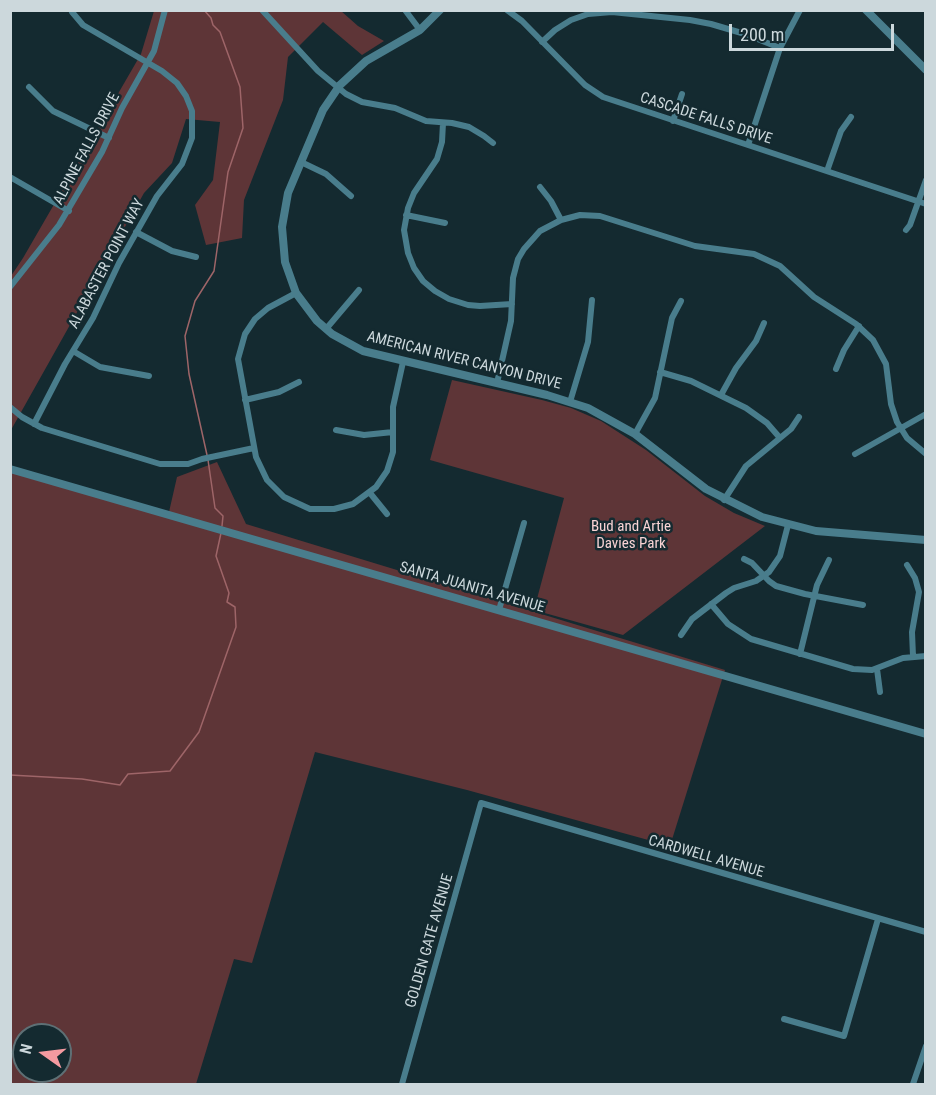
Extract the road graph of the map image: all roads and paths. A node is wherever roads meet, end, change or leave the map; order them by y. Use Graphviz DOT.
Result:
graph roads {
  1 [pos="165,10"];
  2 [pos="262,10"];
  3 [pos="405,10"];
  4 [pos="440,10"];
  5 [pos="507,10"];
  6 [pos="800,10"];
  7 [pos="866,10"];
  8 [pos="72,12"];
  9 [pos="420,30"];
  10 [pos="542,42"];
  11 [pos="780,48"];
  12 [pos="148,62"];
  13 [pos="926,70"];
  14 [pos="29,87"];
  15 [pos="337,88"];
  16 [pos="682,94"];
  17 [pos="851,117"];
  18 [pos="674,121"];
  19 [pos="443,123"];
  20 [pos="109,138"];
  21 [pos="493,143"];
  22 [pos="748,145"];
  23 [pos="301,162"];
  24 [pos="827,171"];
  25 [pos="10,177"];
  26 [pos="926,180"];
  27 [pos="540,187"];
  28 [pos="351,196"];
  29 [pos="922,203"];
  30 [pos="69,211"];
  31 [pos="406,215"];
  32 [pos="561,220"];
  33 [pos="445,223"];
  34 [pos="906,230"];
  35 [pos="136,232"];
  36 [pos="196,257"];
  37 [pos="10,287"];
  38 [pos="359,290"];
  39 [pos="296,293"];
  40 [pos="592,300"];
  41 [pos="681,301"];
  42 [pos="513,304"];
  43 [pos="764,323"];
  44 [pos="859,326"];
  45 [pos="326,329"];
  46 [pos="72,351"];
  47 [pos="403,362"];
  48 [pos="836,369"];
  49 [pos="660,372"];
  50 [pos="149,376"];
  51 [pos="299,382"];
  52 [pos="498,383"];
  53 [pos="721,395"];
  54 [pos="244,400"];
  55 [pos="570,402"];
  56 [pos="10,407"];
  57 [pos="926,414"];
  58 [pos="799,417"];
  59 [pos="34,424"];
  60 [pos="901,429"];
  61 [pos="336,430"];
  62 [pos="393,432"];
  63 [pos="635,434"];
  64 [pos="780,438"];
  65 [pos="254,448"];
  66 [pos="855,454"];
  67 [pos="926,454"];
  68 [pos="10,469"];
  69 [pos="370,493"];
  70 [pos="724,500"];
  71 [pos="387,514"];
  72 [pos="524,523"];
  73 [pos="788,525"];
  74 [pos="926,540"];
  75 [pos="744,559"];
  76 [pos="829,560"];
  77 [pos="907,566"];
  78 [pos="765,576"];
  79 [pos="816,596"];
  80 [pos="711,604"];
  81 [pos="863,605"];
  82 [pos="499,610"];
  83 [pos="681,635"];
  84 [pos="800,654"];
  85 [pos="913,656"];
  86 [pos="926,656"];
  87 [pos="877,669"];
  88 [pos="879,692"];
  89 [pos="926,734"];
  90 [pos="481,803"];
  91 [pos="878,919"];
  92 [pos="926,932"];
  93 [pos="784,1019"];
  94 [pos="926,1046"];
  95 [pos="402,1084"];
  96 [pos="913,1084"];
  1 -- 12 [label="street, ALPINE FALLS DRIVE"];
  2 -- 15 [label="street"];
  3 -- 9 [label="street"];
  4 -- 9 [label="street, AMERICAN RIVER CANYON DRIVE"];
  5 -- 10 [label="street, CASCADE FALLS DRIVE"];
  6 -- 11 [label="street"];
  7 -- 13 [label="street"];
  8 -- 12 [label="street, ALABASTER POINT WAY"];
  9 -- 15 [label="street, AMERICAN RIVER CANYON DRIVE"];
  10 -- 11 [label="street"];
  10 -- 18 [label="street, CASCADE FALLS DRIVE"];
  11 -- 22 [label="street"];
  12 -- 20 [label="street, ALPINE FALLS DRIVE"];
  12 -- 35 [label="street, ALABASTER POINT WAY"];
  14 -- 20 [label="street"];
  15 -- 19 [label="street"];
  15 -- 23 [label="street, AMERICAN RIVER CANYON DRIVE"];
  16 -- 18 [label="street"];
  17 -- 24 [label="street"];
  18 -- 22 [label="street, CASCADE FALLS DRIVE"];
  19 -- 21 [label="street"];
  19 -- 31 [label="street"];
  20 -- 30 [label="street, ALPINE FALLS DRIVE"];
  22 -- 24 [label="street, CASCADE FALLS DRIVE"];
  23 -- 28 [label="street"];
  23 -- 39 [label="street, AMERICAN RIVER CANYON DRIVE"];
  24 -- 29 [label="street, CASCADE FALLS DRIVE"];
  25 -- 30 [label="street"];
  26 -- 29 [label="street"];
  27 -- 32 [label="street"];
  29 -- 34 [label="street"];
  30 -- 37 [label="street, ALPINE FALLS DRIVE"];
  31 -- 33 [label="street"];
  31 -- 42 [label="street"];
  32 -- 42 [label="street"];
  32 -- 44 [label="street"];
  35 -- 36 [label="street"];
  35 -- 46 [label="street, ALABASTER POINT WAY"];
  38 -- 45 [label="street"];
  39 -- 45 [label="street, AMERICAN RIVER CANYON DRIVE"];
  39 -- 54 [label="street"];
  40 -- 55 [label="street"];
  41 -- 49 [label="street"];
  42 -- 52 [label="street"];
  43 -- 53 [label="street"];
  44 -- 48 [label="street"];
  44 -- 60 [label="street"];
  45 -- 47 [label="street, AMERICAN RIVER CANYON DRIVE"];
  46 -- 50 [label="street"];
  46 -- 59 [label="street, ALABASTER POINT WAY"];
  47 -- 52 [label="street, AMERICAN RIVER CANYON DRIVE"];
  47 -- 62 [label="street"];
  49 -- 53 [label="street"];
  49 -- 63 [label="street"];
  51 -- 54 [label="street"];
  52 -- 55 [label="street, AMERICAN RIVER CANYON DRIVE"];
  53 -- 64 [label="street"];
  54 -- 65 [label="street"];
  55 -- 63 [label="street, AMERICAN RIVER CANYON DRIVE"];
  56 -- 59 [label="street"];
  57 -- 60 [label="street"];
  58 -- 64 [label="street"];
  59 -- 65 [label="street"];
  60 -- 66 [label="street"];
  60 -- 67 [label="street"];
  61 -- 62 [label="street"];
  62 -- 69 [label="street"];
  63 -- 70 [label="street, AMERICAN RIVER CANYON DRIVE"];
  64 -- 70 [label="street"];
  65 -- 69 [label="street"];
  68 -- 82 [label="street, SANTA JUANITA AVENUE"];
  69 -- 71 [label="street"];
  70 -- 73 [label="street, AMERICAN RIVER CANYON DRIVE"];
  72 -- 82 [label="street"];
  73 -- 74 [label="street, AMERICAN RIVER CANYON DRIVE"];
  73 -- 78 [label="street"];
  75 -- 78 [label="street"];
  76 -- 79 [label="street"];
  77 -- 85 [label="street"];
  78 -- 79 [label="street"];
  78 -- 80 [label="street"];
  79 -- 81 [label="street"];
  79 -- 84 [label="street"];
  80 -- 83 [label="street"];
  80 -- 84 [label="street"];
  82 -- 89 [label="street, SANTA JUANITA AVENUE"];
  84 -- 87 [label="street"];
  85 -- 86 [label="street"];
  85 -- 87 [label="street"];
  87 -- 88 [label="street"];
  90 -- 91 [label="street, CARDWELL AVENUE"];
  90 -- 95 [label="street, GOLDEN GATE AVENUE"];
  91 -- 92 [label="street, CARDWELL AVENUE"];
  91 -- 93 [label="street"];
  94 -- 96 [label="street"];
}
